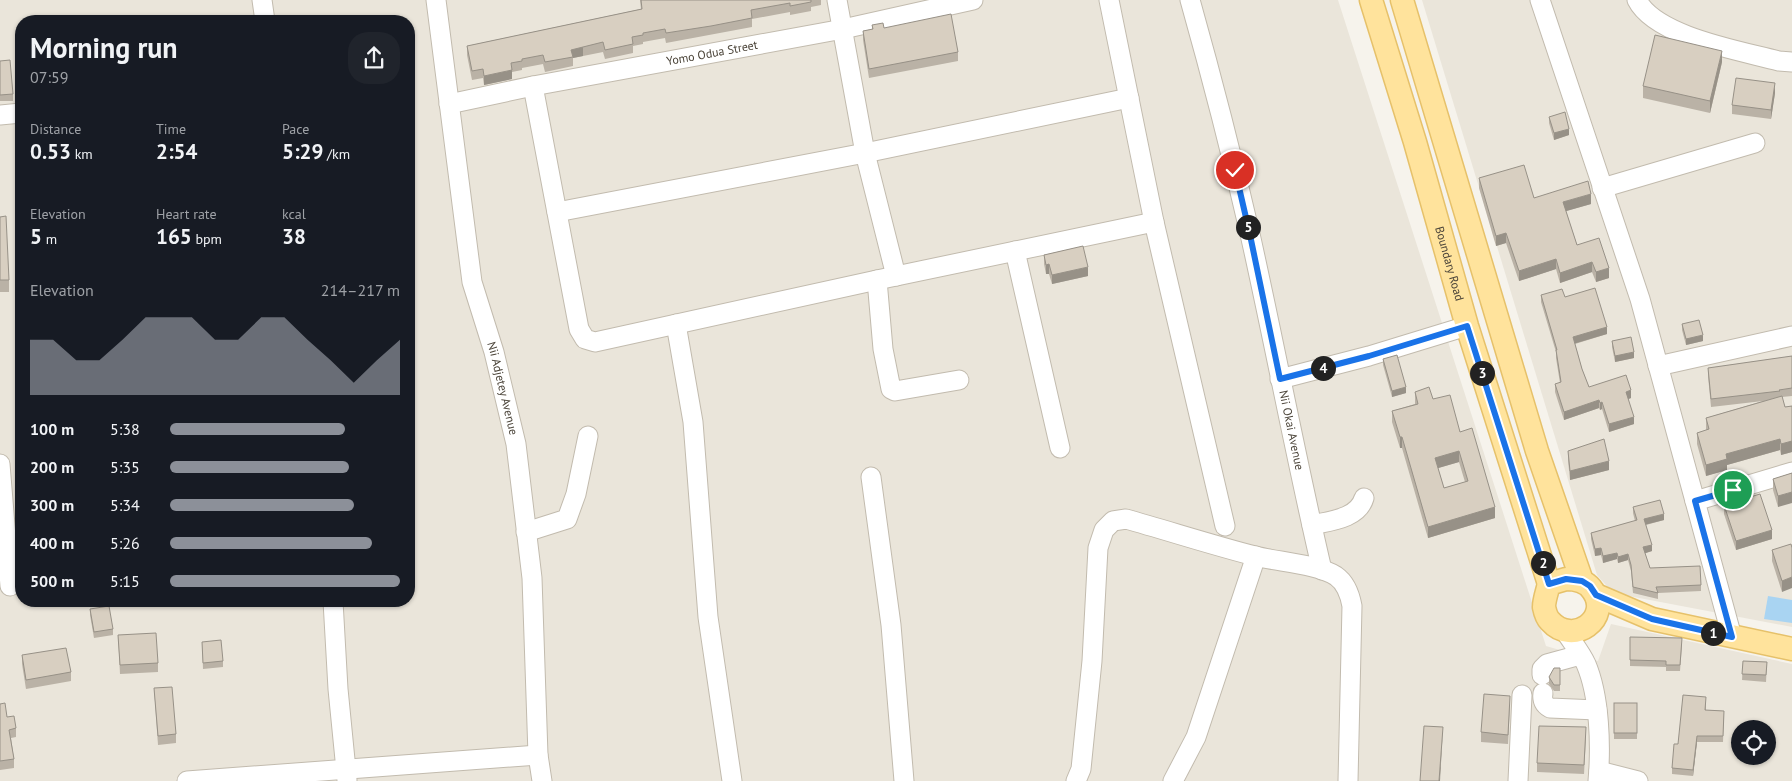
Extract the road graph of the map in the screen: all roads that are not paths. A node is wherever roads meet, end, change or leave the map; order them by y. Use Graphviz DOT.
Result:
graph roads {
  1 [pos="262,0"];
  2 [pos="436,0"];
  3 [pos="837,0"];
  4 [pos="973,0"];
  5 [pos="1109,0"];
  6 [pos="1190,0"];
  7 [pos="1371,0"];
  8 [pos="1402,0"];
  9 [pos="1540,0"];
  10 [pos="1637,0"];
  11 [pos="264,15"];
  12 [pos="842,30"];
  13 [pos="1792,62"];
  14 [pos="533,86"];
  15 [pos="1129,98"];
  16 [pos="449,104"];
  17 [pos="15,114"];
  18 [pos="0,115"];
  19 [pos="1755,144"];
  20 [pos="865,153"];
  21 [pos="1602,188"];
  22 [pos="557,212"];
  23 [pos="1154,222"];
  24 [pos="1015,251"];
  25 [pos="896,276"];
  26 [pos="877,280"];
  27 [pos="676,324"];
  28 [pos="1467,326"];
  29 [pos="1792,336"];
  30 [pos="1658,366"];
  31 [pos="1280,379"];
  32 [pos="959,380"];
  33 [pos="588,436"];
  34 [pos="1060,448"];
  35 [pos="0,464"];
  36 [pos="1792,472"];
  37 [pos="871,477"];
  38 [pos="1364,498"];
  39 [pos="1695,501"];
  40 [pos="12,511"];
  41 [pos="1312,525"];
  42 [pos="1225,526"];
  43 [pos="526,532"];
  44 [pos="1256,556"];
  45 [pos="1322,570"];
  46 [pos="1549,584"];
  47 [pos="10,586"];
  48 [pos="1589,588"];
  49 [pos="333,607"];
  50 [pos="1652,619"];
  51 [pos="1590,624"];
  52 [pos="1565,632"];
  53 [pos="1732,637"];
  54 [pos="1792,649"];
  55 [pos="1583,660"];
  56 [pos="1522,695"];
  57 [pos="1597,710"];
  58 [pos="538,755"];
  59 [pos="346,775"];
  60 [pos="1599,776"];
  61 [pos="187,781"];
  62 [pos="542,781"];
  63 [pos="732,781"];
  64 [pos="904,781"];
  65 [pos="1076,781"];
  66 [pos="1173,781"];
  67 [pos="1348,781"];
  68 [pos="1518,781"];
  69 [pos="1638,781"];
  1 -- 11 [label="street"];
  2 -- 16 [label="street, Nii Adjetey Avenue"];
  3 -- 12 [label="street"];
  4 -- 12 [label="street, Yomo Odua Street"];
  5 -- 15 [label="street"];
  6 -- 31 [label="street, Nii Okai Avenue"];
  7 -- 28 [label="main road, Boundary Road"];
  8 -- 48 [label="main road"];
  9 -- 21 [label="street"];
  10 -- 13 [label="street"];
  12 -- 14 [label="street, Yomo Odua Street"];
  12 -- 20 [label="street"];
  14 -- 16 [label="street, Yomo Odua Street"];
  14 -- 22 [label="street"];
  15 -- 20 [label="street"];
  15 -- 23 [label="street"];
  16 -- 43 [label="street, Nii Adjetey Avenue"];
  17 -- 18 [label="street"];
  19 -- 21 [label="street"];
  20 -- 22 [label="street"];
  20 -- 25 [label="street"];
  21 -- 30 [label="street"];
  22 -- 27 [label="street"];
  23 -- 24 [label="street"];
  23 -- 42 [label="street"];
  24 -- 25 [label="street"];
  24 -- 34 [label="street"];
  25 -- 26 [label="street"];
  26 -- 27 [label="street"];
  26 -- 32 [label="street"];
  27 -- 63 [label="street"];
  28 -- 31 [label="street"];
  28 -- 46 [label="main road, Boundary Road"];
  29 -- 30 [label="street"];
  30 -- 39 [label="street"];
  31 -- 41 [label="street, Nii Okai Avenue"];
  33 -- 43 [label="street"];
  35 -- 40 [label="street"];
  36 -- 39 [label="street"];
  37 -- 64 [label="street"];
  38 -- 41 [label="street"];
  39 -- 53 [label="street"];
  40 -- 47 [label="street"];
  41 -- 45 [label="street, Nii Okai Avenue"];
  43 -- 58 [label="street, Nii Adjetey Avenue"];
  44 -- 45 [label="street"];
  44 -- 65 [label="street"];
  44 -- 66 [label="street"];
  45 -- 67 [label="street"];
  46 -- 48 [label="main road"];
  46 -- 52 [label="main road"];
  48 -- 50 [label="main road"];
  48 -- 51 [label="main road"];
  49 -- 59 [label="street"];
  50 -- 51 [label="main road"];
  50 -- 53 [label="main road"];
  51 -- 52 [label="main road"];
  51 -- 55 [label="street"];
  52 -- 55 [label="street"];
  53 -- 54 [label="main road"];
  55 -- 57 [label="street"];
  55 -- 57 [label="street"];
  56 -- 68 [label="street"];
  57 -- 60 [label="street"];
  58 -- 59 [label="street"];
  58 -- 62 [label="street, Nii Adjetey Avenue"];
  59 -- 61 [label="street"];
  60 -- 69 [label="street"];
}
